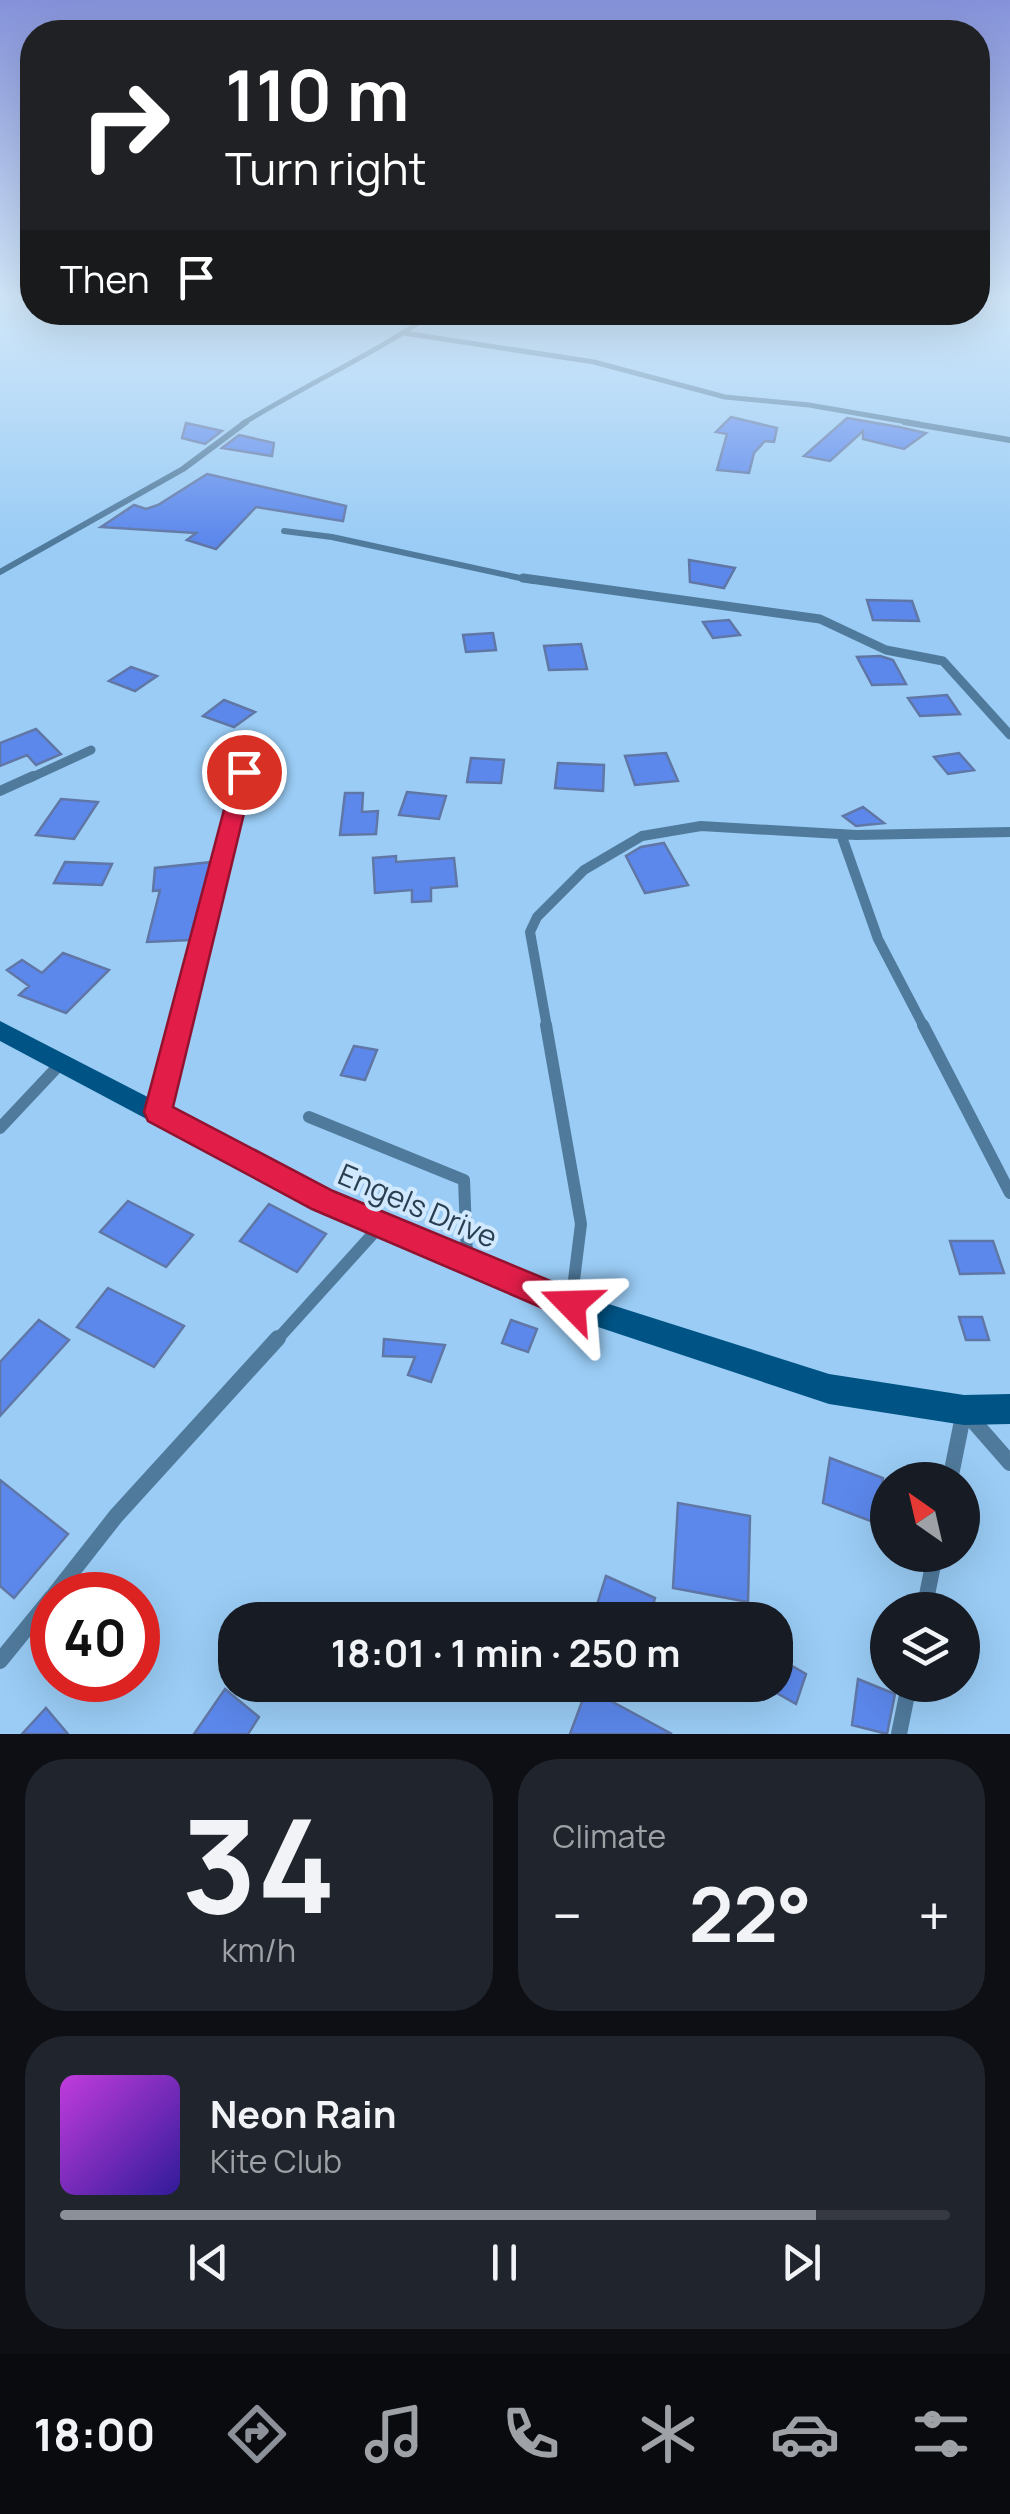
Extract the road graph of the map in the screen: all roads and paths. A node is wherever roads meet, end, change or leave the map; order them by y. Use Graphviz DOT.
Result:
graph roads {
  1 [pos="316,379"];
  2 [pos="657,379"];
  3 [pos="1010,440"];
  4 [pos="284,532"];
  5 [pos="0,572"];
  6 [pos="1010,735"];
  7 [pos="91,750"];
  8 [pos="244,772"];
  9 [pos="0,791"];
  10 [pos="1010,832"];
  11 [pos="841,834"];
  12 [pos="0,1030"];
  13 [pos="62,1061"];
  14 [pos="158,1112"];
  15 [pos="309,1117"];
  16 [pos="0,1128"];
  17 [pos="1010,1193"];
  18 [pos="380,1225"];
  19 [pos="467,1263"];
  20 [pos="571,1304"];
  21 [pos="1010,1409"];
  22 [pos="964,1410"];
  23 [pos="954,1462"];
  24 [pos="1010,1463"];
  25 [pos="73,1572"];
  26 [pos="30,1625"];
  27 [pos="0,1661"];
  28 [pos="906,1702"];
  29 [pos="899,1734"];
  1 -- 5 [label="street"];
  2 -- 3 [label="street"];
  4 -- 6 [label="street"];
  7 -- 9 [label="street"];
  8 -- 14 [label="street"];
  10 -- 11 [label="street"];
  11 -- 17 [label="street"];
  11 -- 20 [label="street"];
  12 -- 13 [label="street, Engels Drive"];
  13 -- 14 [label="street, Engels Drive"];
  13 -- 16 [label="street"];
  14 -- 18 [label="street, Engels Drive"];
  15 -- 19 [label="street"];
  18 -- 19 [label="street, Engels Drive"];
  18 -- 25 [label="street"];
  19 -- 20 [label="street, Engels Drive"];
  20 -- 22 [label="street, Engels Drive"];
  21 -- 22 [label="street, Engels Drive"];
  22 -- 23 [label="street"];
  22 -- 24 [label="street"];
  26 -- 27 [label="street"];
  28 -- 29 [label="street"];
}
